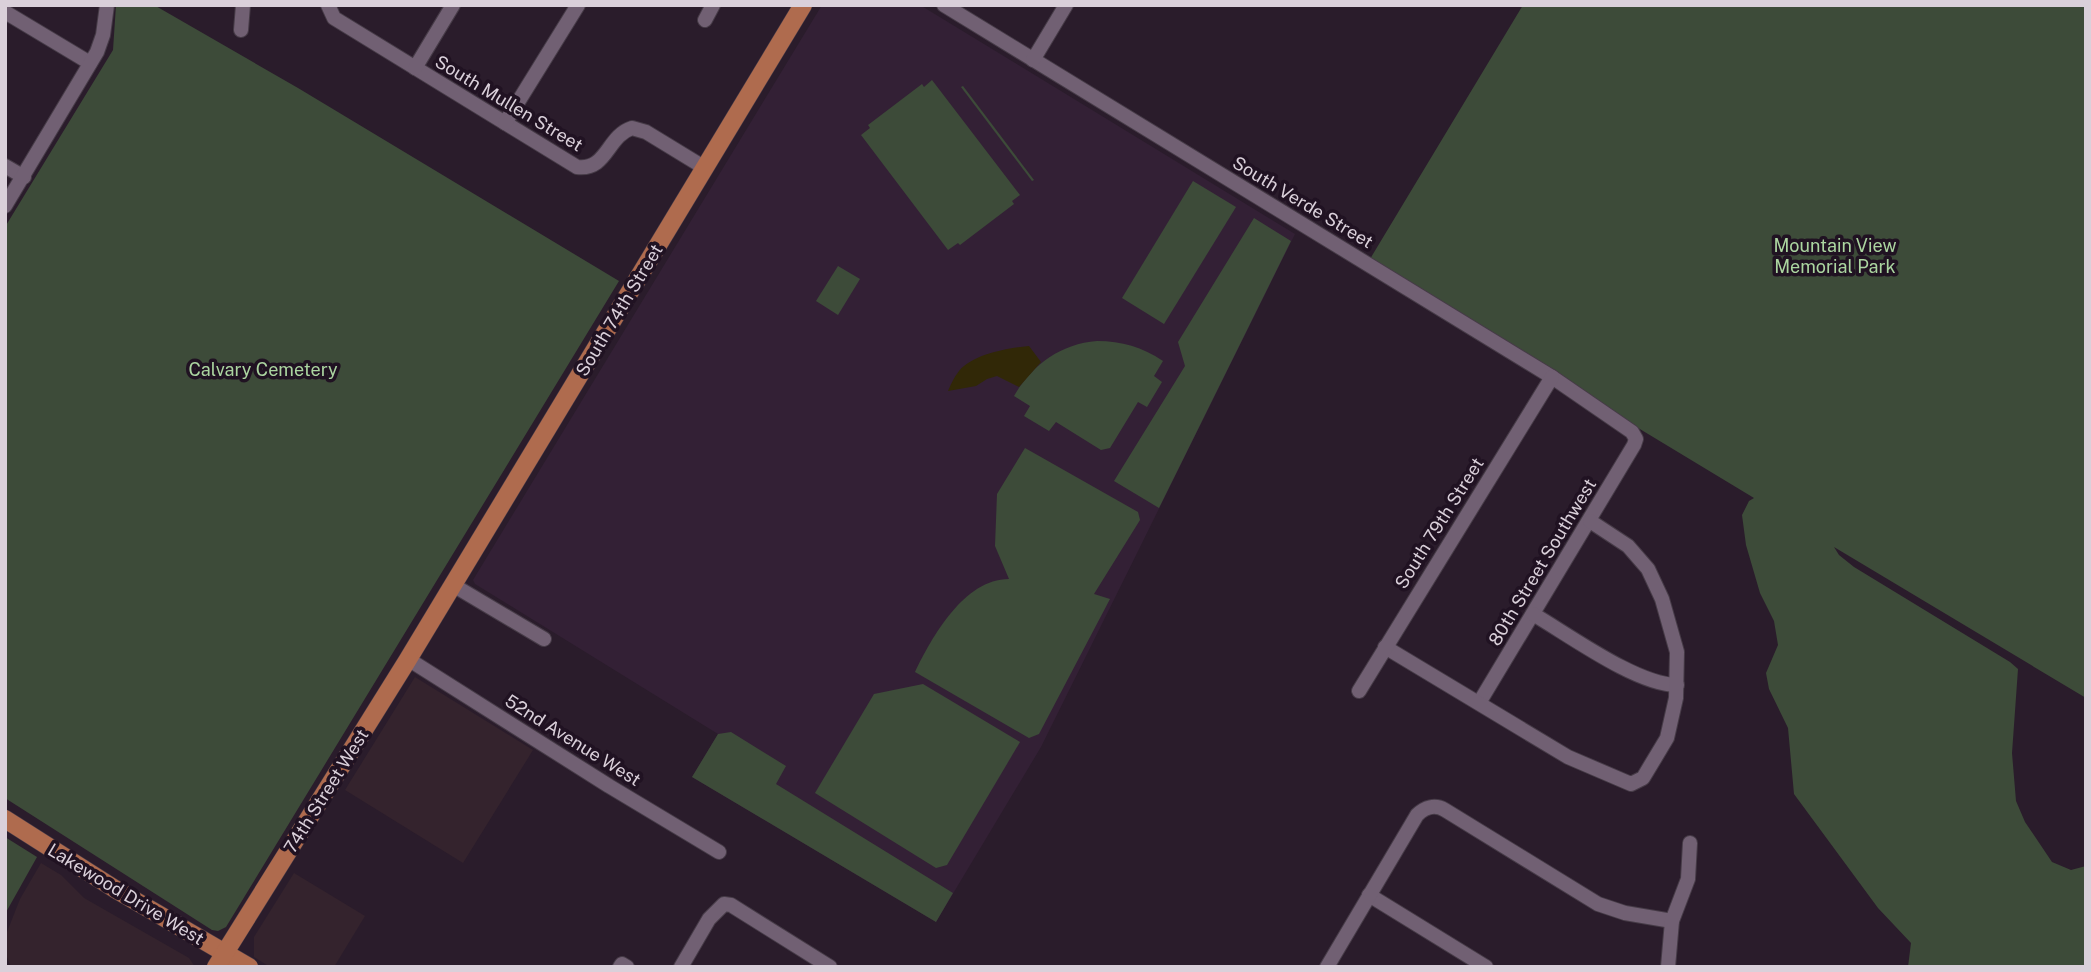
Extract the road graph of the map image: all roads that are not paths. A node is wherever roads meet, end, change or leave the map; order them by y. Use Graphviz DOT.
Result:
graph roads {
  1 [pos="107,5"];
  2 [pos="243,5"];
  3 [pos="453,5"];
  4 [pos="578,5"];
  5 [pos="713,5"];
  6 [pos="803,5"];
  7 [pos="944,5"];
  8 [pos="1066,5"];
  9 [pos="328,7"];
  10 [pos="5,12"];
  11 [pos="705,20"];
  12 [pos="241,30"];
  13 [pos="1032,60"];
  14 [pos="90,63"];
  15 [pos="415,68"];
  16 [pos="505,123"];
  17 [pos="5,166"];
  18 [pos="705,168"];
  19 [pos="23,177"];
  20 [pos="5,206"];
  21 [pos="1552,377"];
  22 [pos="1636,439"];
  23 [pos="1590,521"];
  24 [pos="453,585"];
  25 [pos="1533,614"];
  26 [pos="435,615"];
  27 [pos="544,639"];
  28 [pos="1385,647"];
  29 [pos="408,659"];
  30 [pos="1677,685"];
  31 [pos="1359,691"];
  32 [pos="1479,703"];
  33 [pos="5,819"];
  34 [pos="1690,843"];
  35 [pos="719,852"];
  36 [pos="1369,895"];
  37 [pos="1672,921"];
  38 [pos="221,960"];
  39 [pos="1464,961"];
  40 [pos="249,967"];
  41 [pos="620,967"];
  42 [pos="627,967"];
  43 [pos="681,967"];
  44 [pos="831,967"];
  45 [pos="1327,967"];
  46 [pos="1486,967"];
  47 [pos="1668,967"];
  1 -- 14 [label="street"];
  2 -- 12 [label="street"];
  3 -- 15 [label="street"];
  4 -- 16 [label="street"];
  5 -- 11 [label="street"];
  6 -- 18 [label="main road, South 74th Street"];
  7 -- 13 [label="street, South Verde Street"];
  8 -- 13 [label="street"];
  9 -- 15 [label="street, South Mullen Street"];
  10 -- 14 [label="street"];
  13 -- 21 [label="street, South Verde Street"];
  14 -- 19 [label="street"];
  15 -- 16 [label="street, South Mullen Street"];
  16 -- 18 [label="street, South Mullen Street"];
  17 -- 19 [label="street"];
  18 -- 24 [label="main road, South 74th Street"];
  19 -- 20 [label="street"];
  21 -- 22 [label="street, South Verde Street"];
  21 -- 28 [label="street, South 79th Street"];
  22 -- 23 [label="street, 80th Street Southwest"];
  23 -- 25 [label="street, 80th Street Southwest"];
  23 -- 30 [label="street"];
  24 -- 26 [label="main road, South 74th Street"];
  24 -- 27 [label="street"];
  25 -- 30 [label="street"];
  25 -- 32 [label="street, 80th Street Southwest"];
  26 -- 29 [label="main road, 74th Street West"];
  28 -- 31 [label="street, South 79th Street"];
  28 -- 32 [label="street"];
  29 -- 35 [label="street, 52nd Avenue West"];
  29 -- 38 [label="main road, 74th Street West"];
  30 -- 32 [label="street"];
  33 -- 38 [label="main road, Lakewood Drive West"];
  34 -- 37 [label="street"];
  36 -- 37 [label="street"];
  36 -- 39 [label="street"];
  36 -- 45 [label="street"];
  37 -- 47 [label="street"];
  38 -- 40 [label="main road, Lakewood Drive West"];
  39 -- 46 [label="street"];
  41 -- 42 [label="street"];
  43 -- 44 [label="street"];
}
